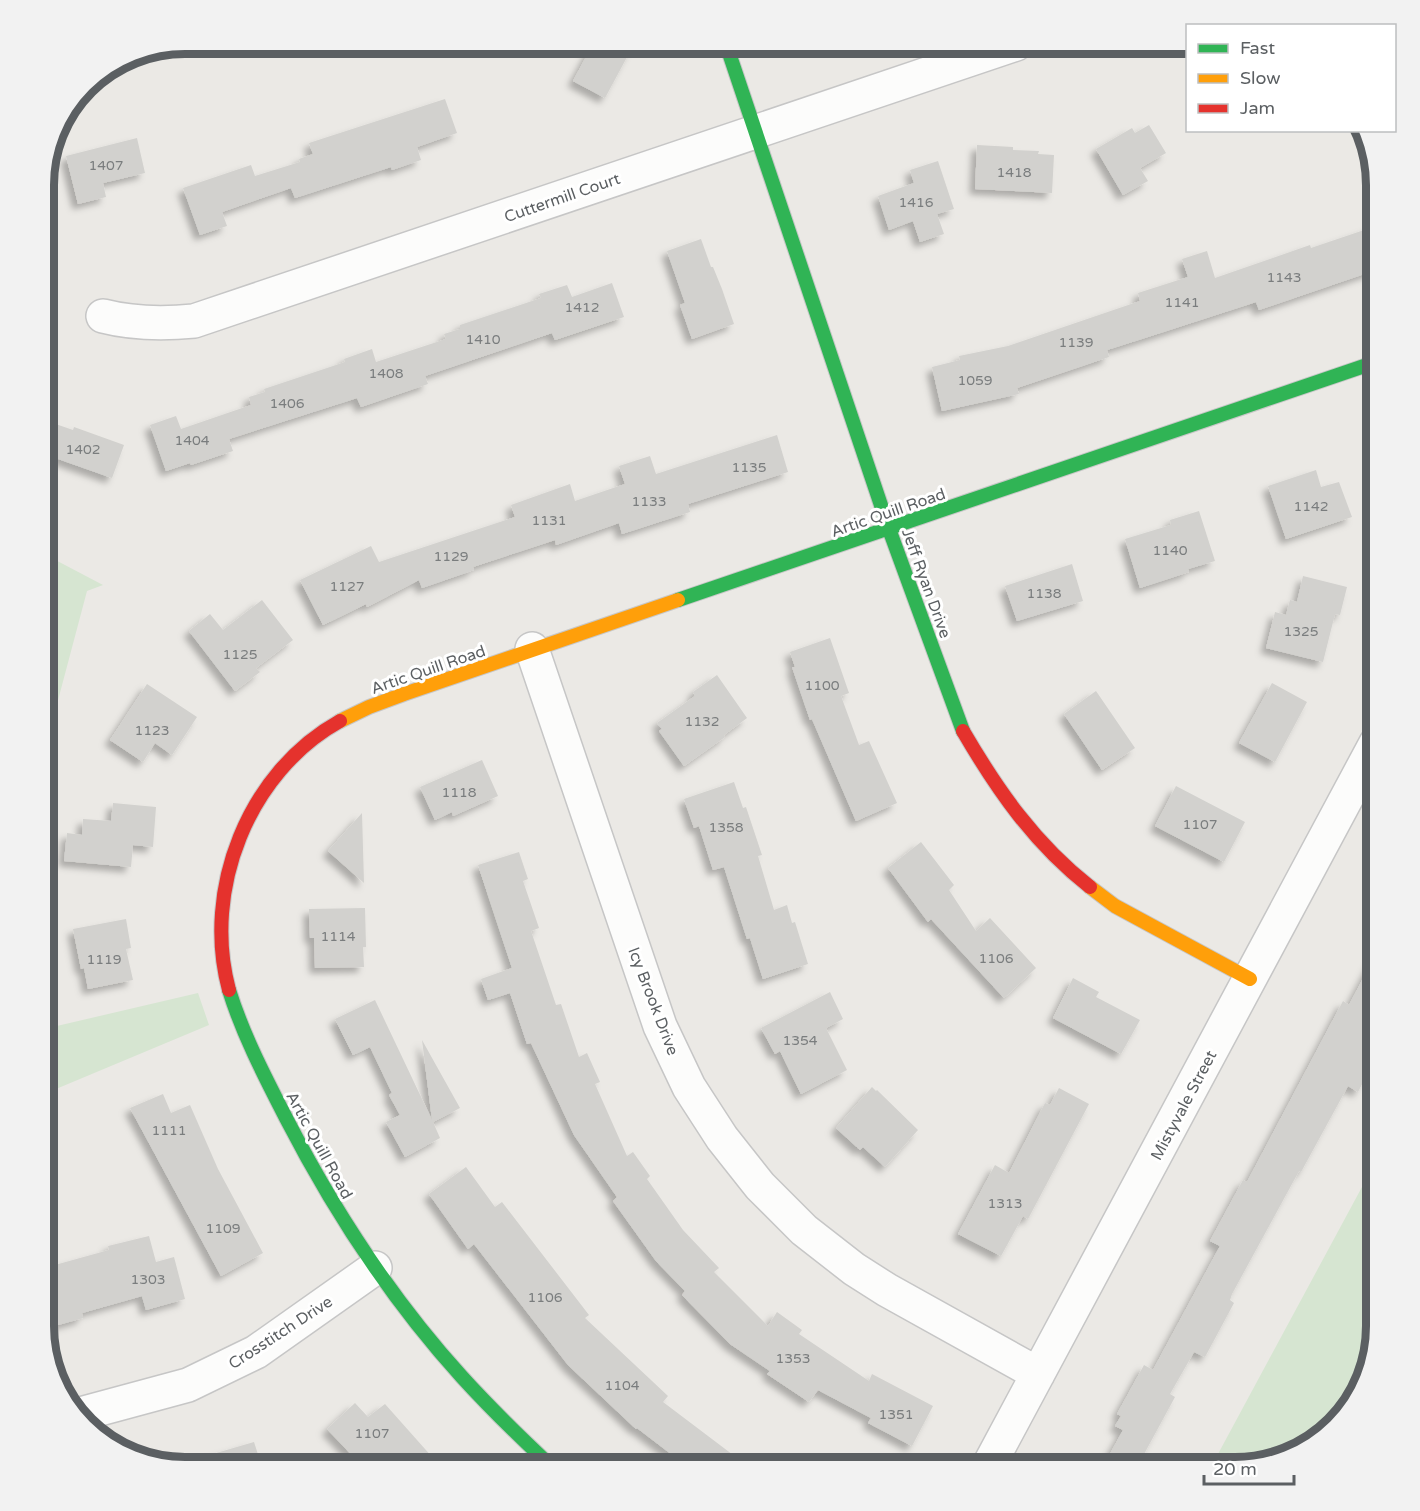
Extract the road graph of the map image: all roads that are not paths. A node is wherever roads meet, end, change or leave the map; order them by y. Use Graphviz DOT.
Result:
graph roads {
  1 [pos="729,54"];
  2 [pos="986,54"];
  3 [pos="756,132"];
  4 [pos="104,316"];
  5 [pos="1366,366"];
  6 [pos="890,529"];
  7 [pos="532,650"];
  8 [pos="1366,763"];
  9 [pos="1250,979"];
  10 [pos="375,1268"];
  11 [pos="1038,1374"];
  12 [pos="87,1412"];
  13 [pos="542,1457"];
  14 [pos="993,1457"];
  1 -- 3 [label="street, Jeff Ryan Drive"];
  2 -- 3 [label="street, Cuttermill Court"];
  3 -- 4 [label="street, Cuttermill Court"];
  3 -- 6 [label="street, Jeff Ryan Drive"];
  5 -- 6 [label="street, Artic Quill Road"];
  6 -- 7 [label="street, Artic Quill Road"];
  6 -- 9 [label="street, Jeff Ryan Drive"];
  7 -- 10 [label="street, Artic Quill Road"];
  7 -- 11 [label="street, Icy Brook Drive"];
  8 -- 9 [label="street, Mistyvale Street"];
  9 -- 11 [label="street, Mistyvale Street"];
  10 -- 12 [label="street, Crosstitch Drive"];
  10 -- 13 [label="street, Artic Quill Road"];
  11 -- 14 [label="street, Mistyvale Street"];
}
